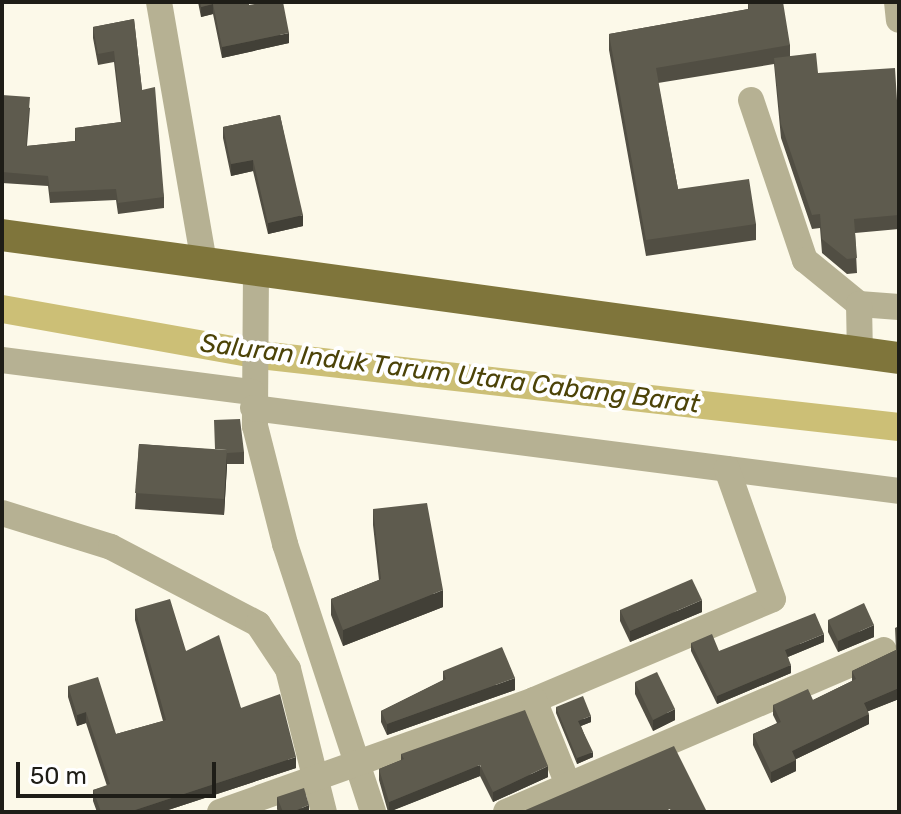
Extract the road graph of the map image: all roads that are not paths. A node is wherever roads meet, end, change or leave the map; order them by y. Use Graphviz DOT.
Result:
graph roads {
  1 [pos="159,2"];
  2 [pos="897,2"];
  3 [pos="899,20"];
  4 [pos="751,100"];
  5 [pos="2,235"];
  6 [pos="204,263"];
  7 [pos="256,284"];
  8 [pos="859,307"];
  9 [pos="899,307"];
  10 [pos="860,348"];
  11 [pos="899,358"];
  12 [pos="2,360"];
  13 [pos="252,400"];
  14 [pos="727,469"];
  15 [pos="899,491"];
  16 [pos="2,513"];
  17 [pos="884,650"];
  18 [pos="308,660"];
  19 [pos="534,700"];
  20 [pos="355,767"];
  21 [pos="318,773"];
  22 [pos="569,787"];
  23 [pos="220,812"];
  24 [pos="324,812"];
  25 [pos="373,812"];
  26 [pos="506,812"];
  1 -- 6 [label="street"];
  2 -- 3 [label="street"];
  4 -- 8 [label="street"];
  5 -- 6 [label="main road"];
  6 -- 7 [label="main road"];
  7 -- 10 [label="main road"];
  7 -- 13 [label="street"];
  8 -- 9 [label="street"];
  8 -- 10 [label="street"];
  10 -- 11 [label="main road"];
  12 -- 13 [label="street"];
  13 -- 14 [label="street"];
  13 -- 18 [label="street"];
  14 -- 15 [label="street"];
  14 -- 19 [label="street"];
  16 -- 18 [label="street"];
  17 -- 22 [label="street"];
  18 -- 20 [label="street"];
  18 -- 21 [label="street"];
  19 -- 20 [label="street"];
  19 -- 22 [label="street"];
  20 -- 21 [label="street"];
  20 -- 25 [label="street"];
  21 -- 23 [label="street"];
  21 -- 24 [label="street"];
  22 -- 26 [label="street"];
}
